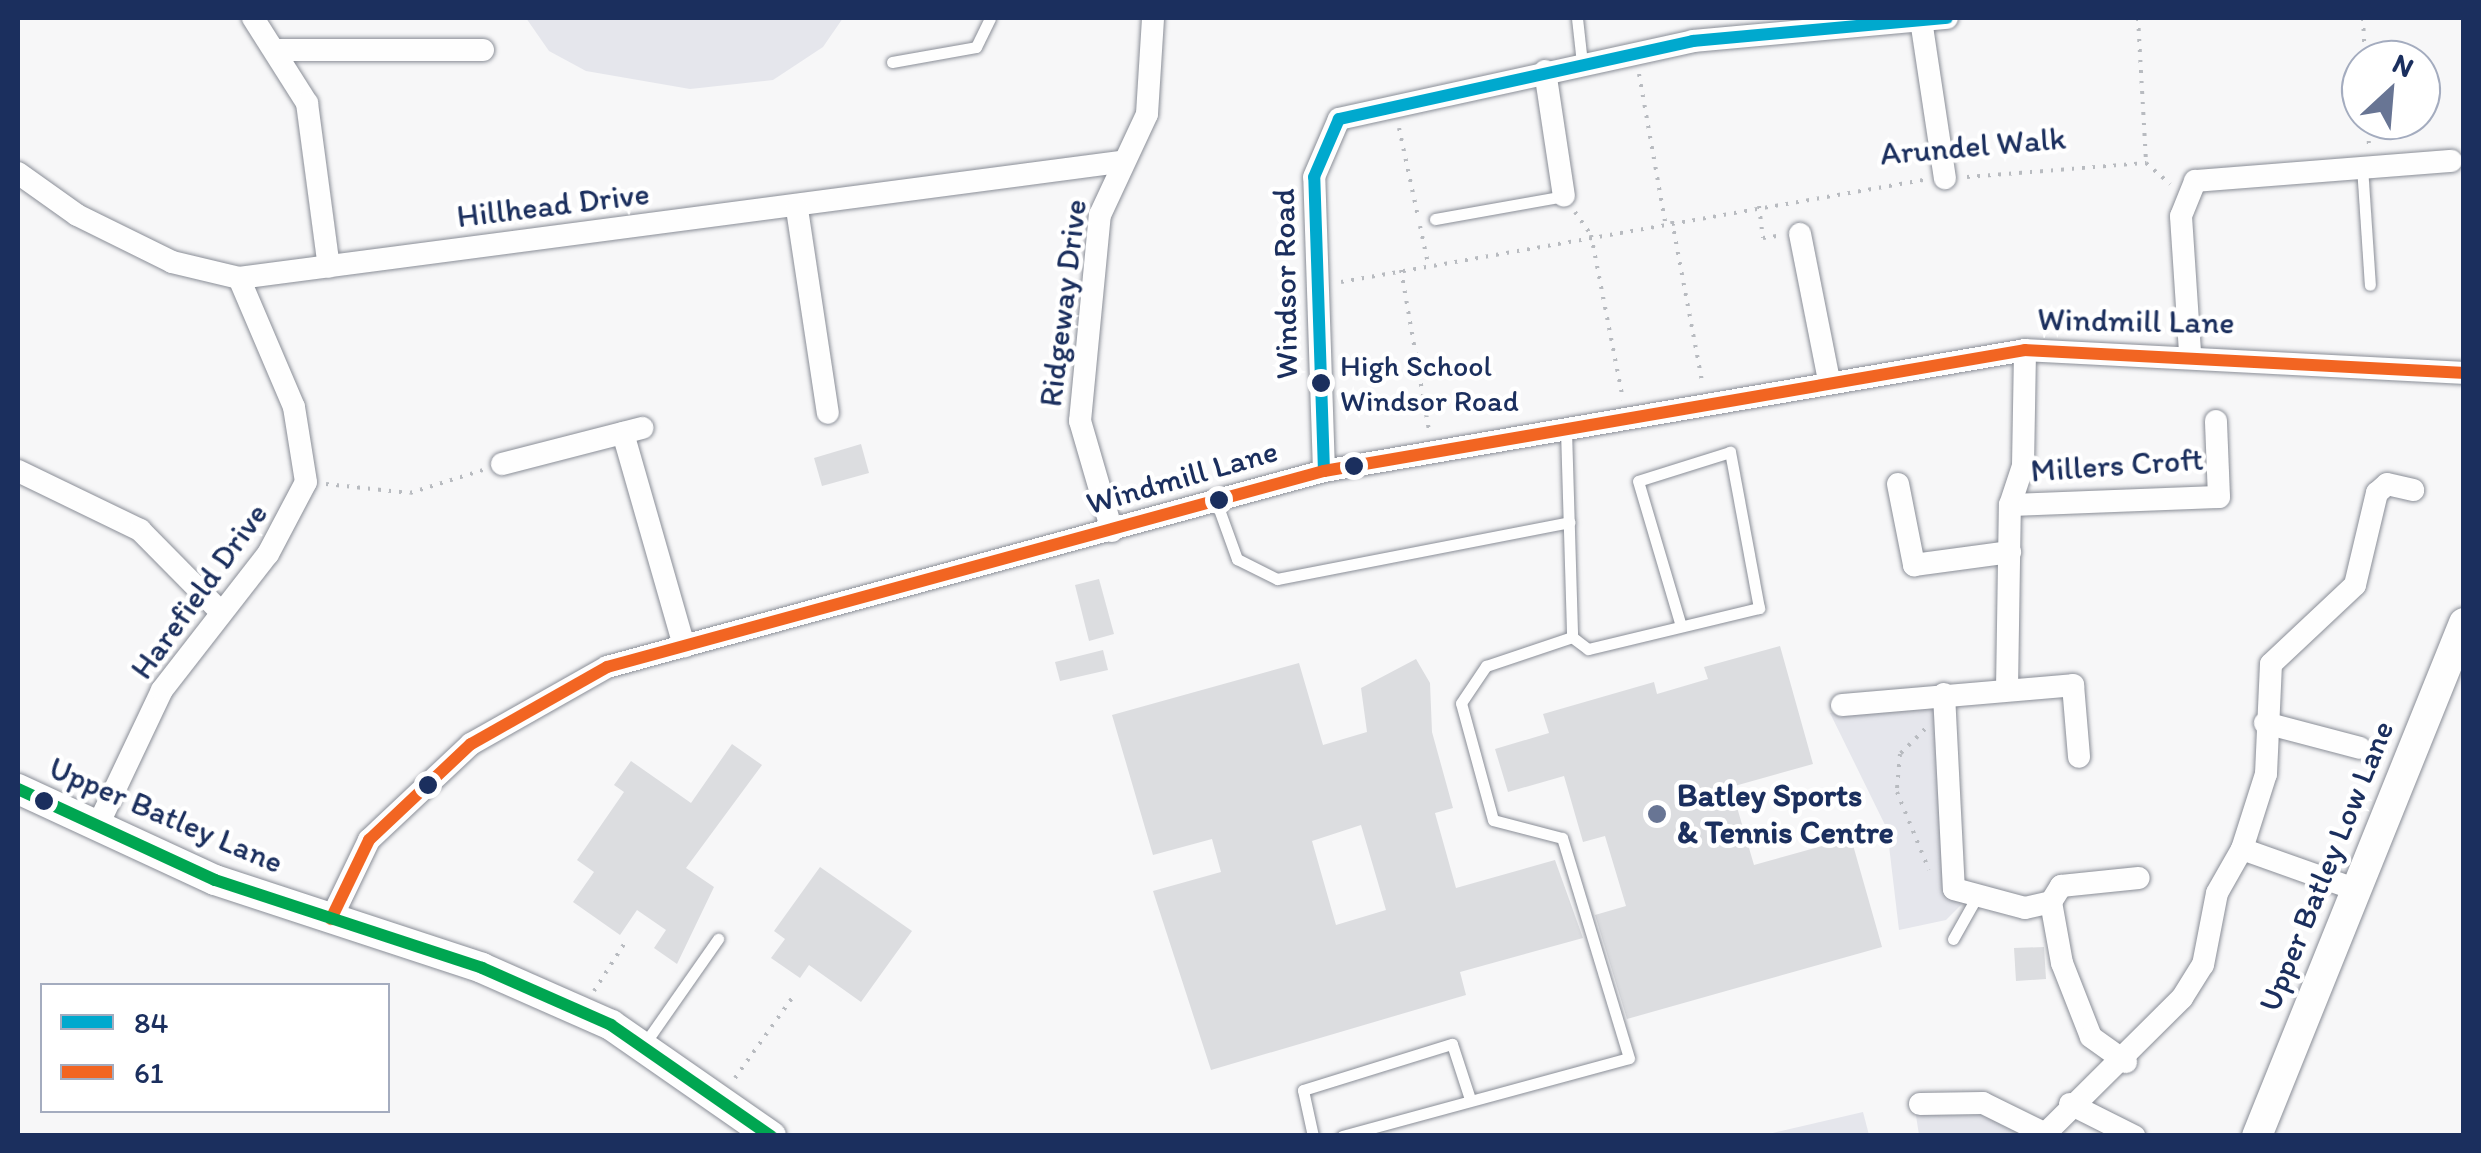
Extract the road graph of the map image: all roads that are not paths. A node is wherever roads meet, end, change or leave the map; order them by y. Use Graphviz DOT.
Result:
graph roads {
  1 [pos="254,18"];
  2 [pos="990,18"];
  3 [pos="1153,18"];
  4 [pos="1577,18"];
  5 [pos="1946,18"];
  6 [pos="1921,20"];
  7 [pos="1692,29"];
  8 [pos="276,50"];
  9 [pos="483,50"];
  10 [pos="892,62"];
  11 [pos="1582,63"];
  12 [pos="1544,71"];
  13 [pos="2451,160"];
  14 [pos="1120,162"];
  15 [pos="2362,166"];
  16 [pos="18,173"];
  17 [pos="1945,178"];
  18 [pos="1564,196"];
  19 [pos="797,210"];
  20 [pos="1435,220"];
  21 [pos="1800,234"];
  22 [pos="329,267"];
  23 [pos="238,278"];
  24 [pos="2370,285"];
  25 [pos="2025,350"];
  26 [pos="2190,352"];
  27 [pos="2464,373"];
  28 [pos="1829,381"];
  29 [pos="828,413"];
  30 [pos="2216,421"];
  31 [pos="1566,425"];
  32 [pos="502,465"];
  33 [pos="18,471"];
  34 [pos="1324,471"];
  35 [pos="1898,484"];
  36 [pos="2413,490"];
  37 [pos="1216,501"];
  38 [pos="2010,505"];
  39 [pos="1569,522"];
  40 [pos="1112,531"];
  41 [pos="2010,552"];
  42 [pos="218,609"];
  43 [pos="2464,623"];
  44 [pos="1680,626"];
  45 [pos="1572,636"];
  46 [pos="684,646"];
  47 [pos="2007,689"];
  48 [pos="1944,694"];
  49 [pos="1842,705"];
  50 [pos="2265,723"];
  51 [pos="2360,748"];
  52 [pos="2079,757"];
  53 [pos="18,789"];
  54 [pos="98,825"];
  55 [pos="2242,849"];
  56 [pos="2139,878"];
  57 [pos="2358,890"];
  58 [pos="1975,900"];
  59 [pos="2051,902"];
  60 [pos="331,919"];
  61 [pos="718,938"];
  62 [pos="1953,939"];
  63 [pos="643,1046"];
  64 [pos="2126,1062"];
  65 [pos="1469,1096"];
  66 [pos="1920,1104"];
  67 [pos="2070,1104"];
  68 [pos="2043,1134"];
  69 [pos="771,1136"];
  70 [pos="1313,1136"];
  71 [pos="1342,1136"];
  72 [pos="2134,1136"];
  73 [pos="2257,1136"];
  1 -- 8 [label="street"];
  2 -- 10 [label="lane"];
  3 -- 14 [label="street, Ridgeway Drive"];
  4 -- 11 [label="lane"];
  5 -- 6 [label="street, Windsor Road"];
  6 -- 7 [label="street, Windsor Road"];
  6 -- 17 [label="street"];
  7 -- 11 [label="street, Windsor Road"];
  8 -- 9 [label="street"];
  8 -- 22 [label="street"];
  11 -- 12 [label="street, Windsor Road"];
  12 -- 18 [label="street"];
  12 -- 34 [label="street, Windsor Road"];
  13 -- 15 [label="street"];
  14 -- 19 [label="street, Hillhead Drive"];
  14 -- 40 [label="street, Ridgeway Drive"];
  15 -- 24 [label="lane"];
  15 -- 26 [label="street"];
  16 -- 23 [label="street, Hillhead Drive"];
  18 -- 20 [label="lane"];
  19 -- 22 [label="street, Hillhead Drive"];
  19 -- 29 [label="street"];
  21 -- 28 [label="street"];
  22 -- 23 [label="street, Hillhead Drive"];
  23 -- 42 [label="street, Harefield Drive"];
  25 -- 26 [label="street, Windmill Lane"];
  25 -- 28 [label="street, Windmill Lane"];
  25 -- 38 [label="street, Millers Croft"];
  26 -- 27 [label="street, Windmill Lane"];
  28 -- 31 [label="street, Windmill Lane"];
  30 -- 38 [label="street, Millers Croft"];
  31 -- 34 [label="street, Windmill Lane"];
  31 -- 39 [label="lane"];
  32 -- 46 [label="street"];
  33 -- 42 [label="street"];
  34 -- 37 [label="street, Windmill Lane"];
  35 -- 41 [label="street"];
  36 -- 50 [label="street"];
  37 -- 39 [label="lane"];
  37 -- 40 [label="street, Windmill Lane"];
  38 -- 41 [label="street, Millers Croft"];
  39 -- 45 [label="lane"];
  40 -- 46 [label="street, Windmill Lane"];
  41 -- 47 [label="street, Millers Croft"];
  42 -- 54 [label="street, Harefield Drive"];
  43 -- 57 [label="street, Upper Batley Low Lane"];
  44 -- 44 [label="lane"];
  44 -- 45 [label="lane"];
  45 -- 65 [label="lane"];
  46 -- 60 [label="street, Windmill Lane"];
  47 -- 48 [label="street"];
  47 -- 52 [label="street"];
  48 -- 49 [label="street"];
  48 -- 58 [label="street"];
  50 -- 51 [label="street"];
  50 -- 55 [label="street"];
  53 -- 54 [label="street, Upper Batley Lane"];
  54 -- 60 [label="street, Upper Batley Lane"];
  55 -- 57 [label="street"];
  55 -- 64 [label="street"];
  56 -- 59 [label="street"];
  57 -- 73 [label="street, Upper Batley Low Lane"];
  58 -- 59 [label="street"];
  58 -- 62 [label="lane"];
  59 -- 64 [label="street"];
  60 -- 63 [label="street, Upper Batley Lane"];
  61 -- 63 [label="lane"];
  63 -- 69 [label="street, Upper Batley Lane"];
  64 -- 67 [label="street"];
  65 -- 70 [label="lane"];
  65 -- 71 [label="lane"];
  66 -- 68 [label="street"];
  67 -- 68 [label="street"];
  67 -- 72 [label="street"];
}
